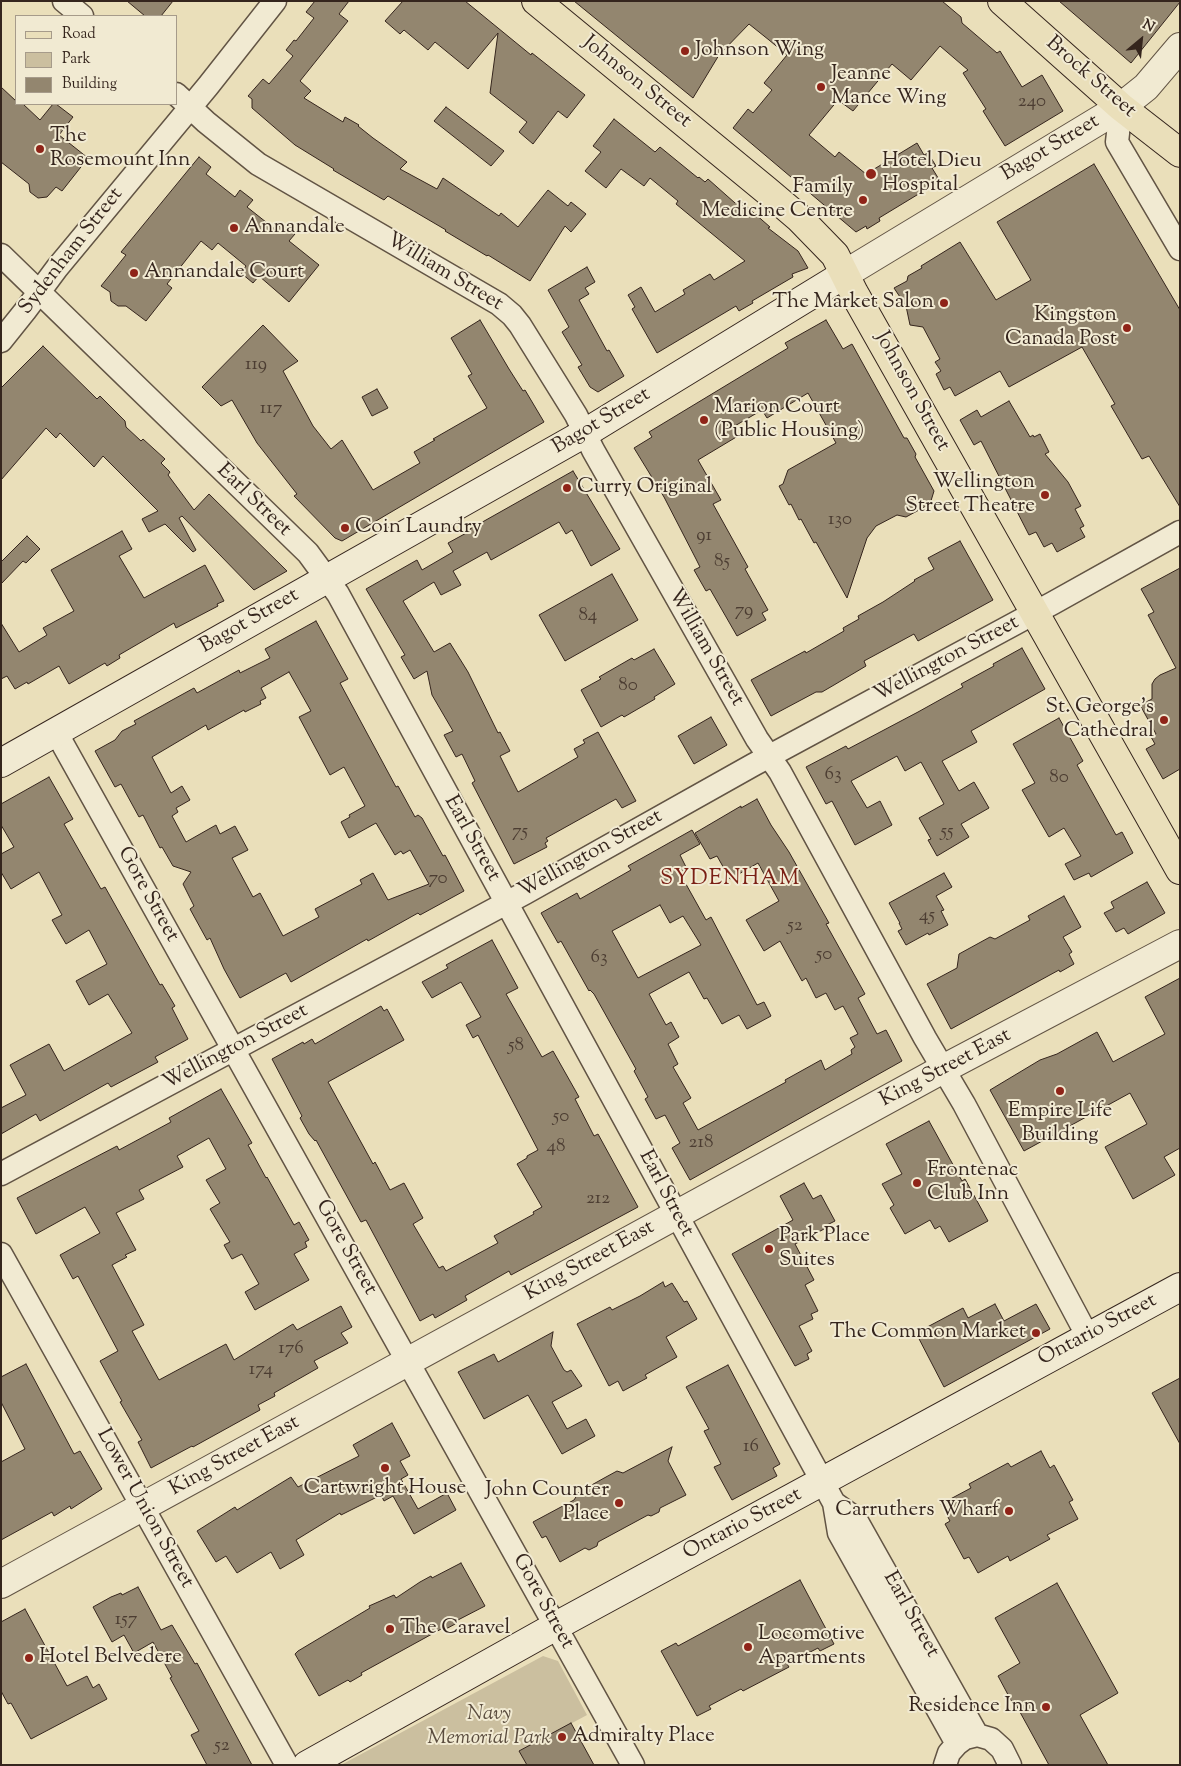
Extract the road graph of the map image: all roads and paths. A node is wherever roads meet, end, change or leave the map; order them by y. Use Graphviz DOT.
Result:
graph roads {
  1 [pos="64,1"];
  2 [pos="276,1"];
  3 [pos="536,1"];
  4 [pos="1002,1"];
  5 [pos="81,15"];
  6 [pos="1180,47"];
  7 [pos="183,101"];
  8 [pos="1121,107"];
  9 [pos="1180,153"];
  10 [pos="1180,249"];
  11 [pos="1,255"];
  12 [pos="845,274"];
  13 [pos="40,292"];
  14 [pos="1,341"];
  15 [pos="585,433"];
  16 [pos="1180,532"];
  17 [pos="327,579"];
  18 [pos="1035,612"];
  19 [pos="56,732"];
  20 [pos="769,756"];
  21 [pos="1,763"];
  22 [pos="1180,870"];
  23 [pos="506,902"];
  24 [pos="1180,944"];
  25 [pos="234,1050"];
  26 [pos="943,1069"];
  27 [pos="1,1174"];
  28 [pos="676,1215"];
  29 [pos="1,1254"];
  30 [pos="1180,1287"];
  31 [pos="1088,1337"];
  32 [pos="408,1362"];
  33 [pos="828,1492"];
  34 [pos="144,1507"];
  35 [pos="1,1584"];
  36 [pos="556,1626"];
  37 [pos="977,1735"];
  38 [pos="957,1744"];
  39 [pos="287,1765"];
  40 [pos="307,1765"];
  41 [pos="633,1765"];
  42 [pos="945,1765"];
  43 [pos="1010,1765"];
  1 -- 5 [label="street"];
  2 -- 7 [label="street, Sydenham Street"];
  3 -- 12 [label="main road, Johnson Street"];
  4 -- 8 [label="main road, Brock Street"];
  6 -- 8 [label="main road, Bagot Street"];
  7 -- 13 [label="street, Sydenham Street"];
  7 -- 15 [label="street, William Street"];
  8 -- 9 [label="main road, Brock Street"];
  8 -- 10 [label="street"];
  8 -- 12 [label="main road, Bagot Street"];
  11 -- 13 [label="street, Earl Street"];
  12 -- 15 [label="main road, Bagot Street"];
  12 -- 18 [label="main road, Johnson Street"];
  13 -- 14 [label="street, Sydenham Street"];
  13 -- 17 [label="street, Earl Street"];
  15 -- 17 [label="main road, Bagot Street"];
  15 -- 20 [label="street, William Street"];
  16 -- 18 [label="street, Wellington Street"];
  17 -- 19 [label="main road, Bagot Street"];
  17 -- 23 [label="street, Earl Street"];
  18 -- 20 [label="street, Wellington Street"];
  18 -- 22 [label="main road, Johnson Street"];
  19 -- 21 [label="main road, Bagot Street"];
  19 -- 25 [label="street, Gore Street"];
  20 -- 23 [label="street, Wellington Street"];
  20 -- 26 [label="street, William Street"];
  23 -- 25 [label="street, Wellington Street"];
  23 -- 28 [label="street, Earl Street"];
  24 -- 26 [label="main road, King Street East"];
  25 -- 27 [label="street, Wellington Street"];
  25 -- 32 [label="street, Gore Street"];
  26 -- 28 [label="main road, King Street East"];
  26 -- 31 [label="street, William Street"];
  28 -- 32 [label="main road, King Street East"];
  28 -- 33 [label="street, Earl Street"];
  29 -- 34 [label="street, Lower Union Street"];
  30 -- 31 [label="main road, Ontario Street"];
  31 -- 33 [label="main road, Ontario Street"];
  32 -- 34 [label="main road, King Street East"];
  32 -- 36 [label="street, Gore Street"];
  33 -- 36 [label="main road, Ontario Street"];
  33 -- 37 [label="street, Earl Street"];
  33 -- 38 [label="street, Earl Street"];
  34 -- 35 [label="main road, King Street East"];
  34 -- 39 [label="street, Lower Union Street"];
  36 -- 40 [label="main road, Ontario Street"];
  36 -- 41 [label="street, Gore Street"];
  37 -- 38 [label="street"];
  37 -- 43 [label="street"];
  38 -- 42 [label="street"];
}
